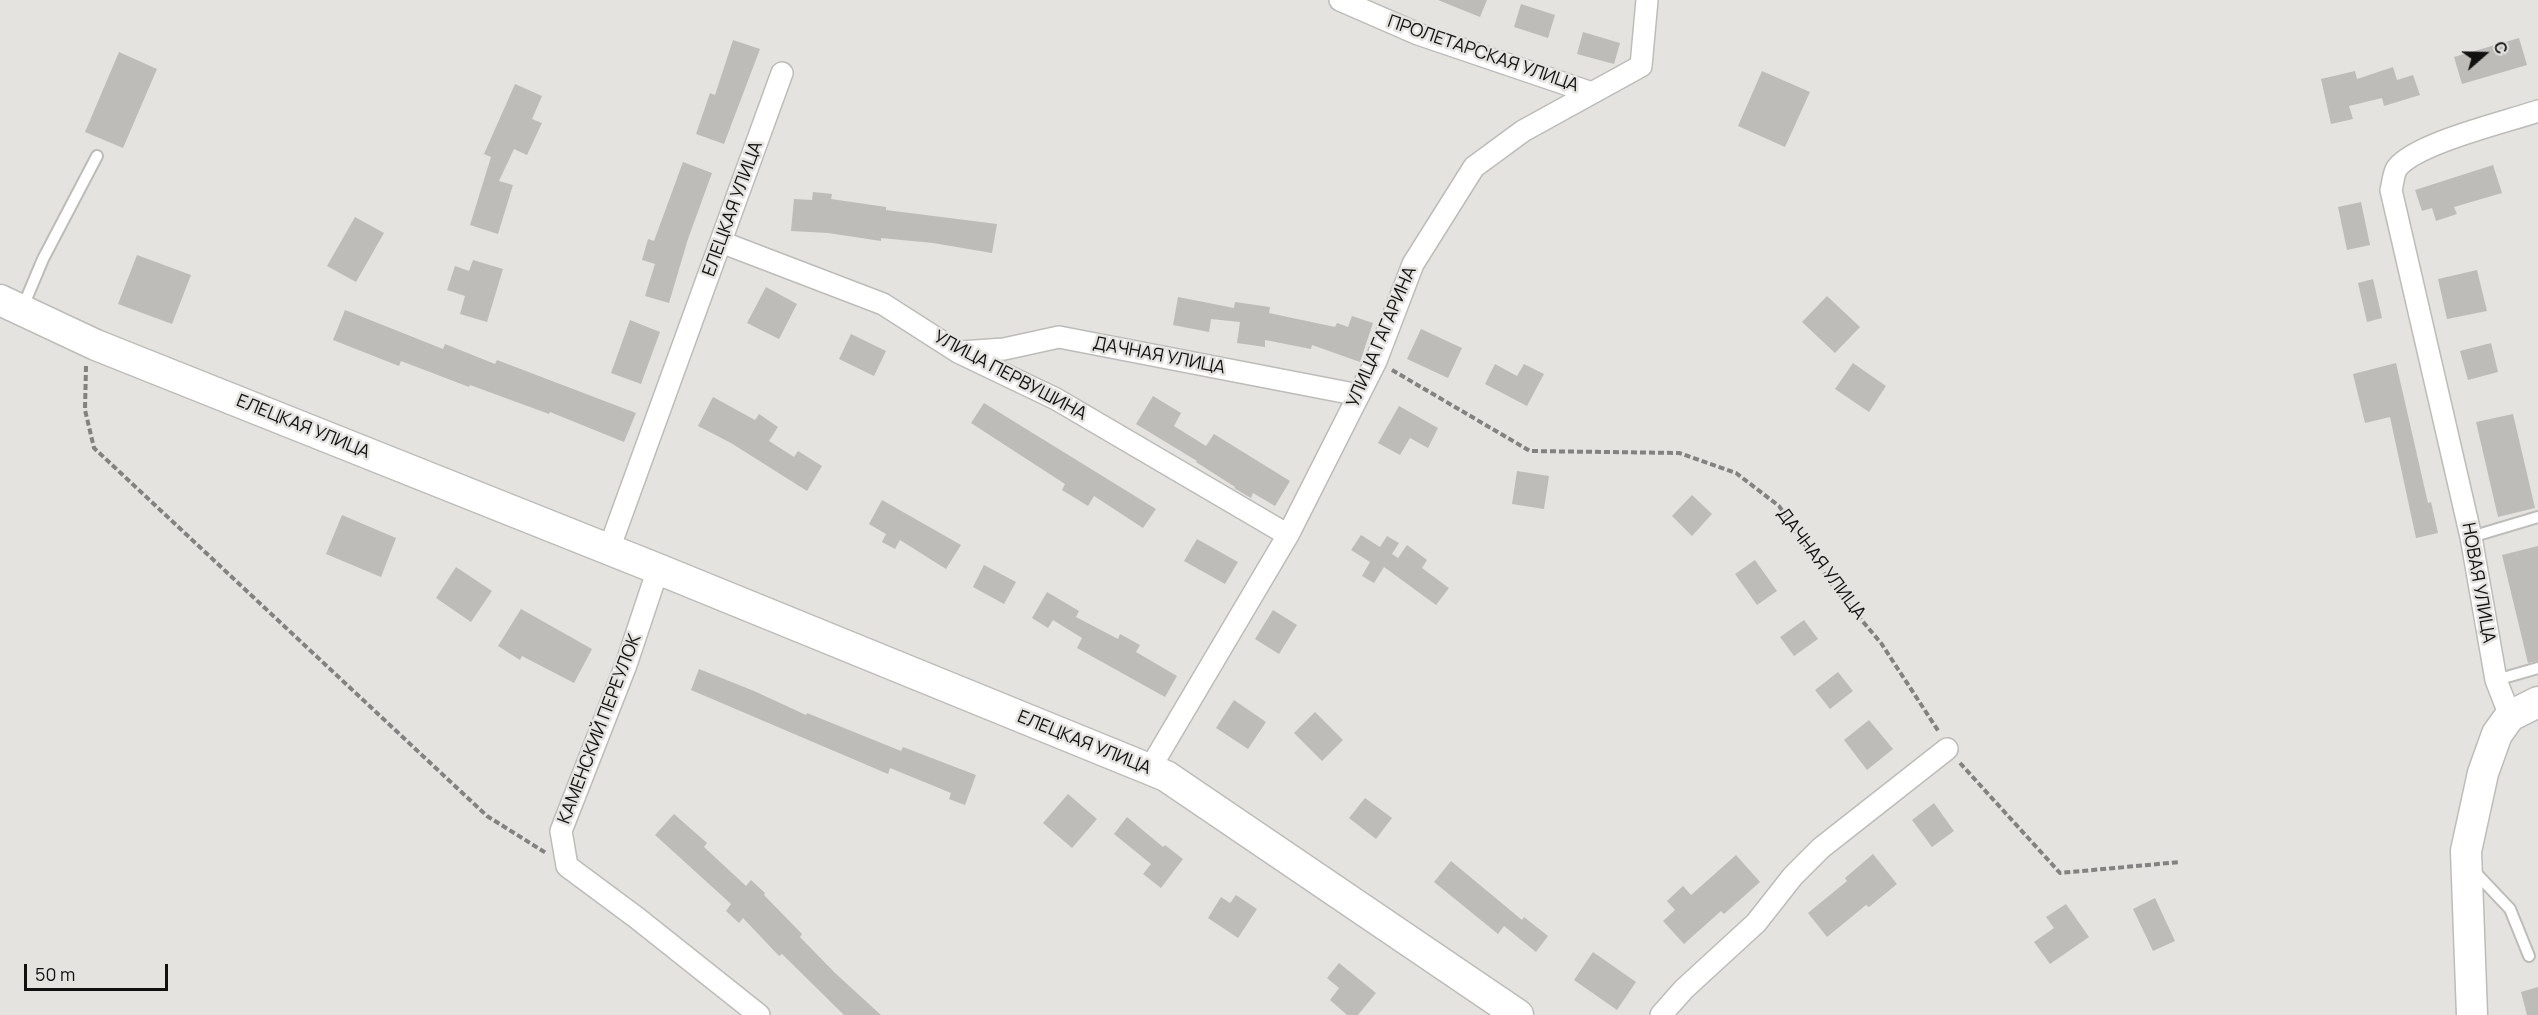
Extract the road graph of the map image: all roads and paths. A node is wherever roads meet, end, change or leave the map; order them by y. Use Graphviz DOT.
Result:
graph roads {
  1 [pos="1340,0"];
  2 [pos="1647,0"];
  3 [pos="782,73"];
  4 [pos="1592,93"];
  5 [pos="2538,111"];
  6 [pos="97,156"];
  7 [pos="721,242"];
  8 [pos="11,305"];
  9 [pos="87,340"];
  10 [pos="958,352"];
  11 [pos="1376,361"];
  12 [pos="1359,395"];
  13 [pos="2538,517"];
  14 [pos="1287,535"];
  15 [pos="2471,537"];
  16 [pos="609,549"];
  17 [pos="658,568"];
  18 [pos="2538,668"];
  19 [pos="2496,680"];
  20 [pos="2538,702"];
  21 [pos="2510,716"];
  22 [pos="1947,749"];
  23 [pos="1149,770"];
  24 [pos="2180,862"];
  25 [pos="2467,864"];
  26 [pos="567,866"];
  27 [pos="2529,956"];
  28 [pos="759,1015"];
  29 [pos="1518,1015"];
  30 [pos="1661,1015"];
  31 [pos="2472,1015"];
  1 -- 4 [label="street, ПРОЛЕТАРСКАЯ УЛИЦА"];
  2 -- 4 [label="street, УЛИЦА ГАГАРИНА"];
  3 -- 7 [label="street, ЕЛЕЦКАЯ УЛИЦА"];
  4 -- 11 [label="street, УЛИЦА ГАГАРИНА"];
  5 -- 15 [label="street, НОВАЯ УЛИЦА"];
  6 -- 8 [label="lane"];
  7 -- 10 [label="street, УЛИЦА ПЕРВУШИНА"];
  7 -- 16 [label="street, ЕЛЕЦКАЯ УЛИЦА"];
  8 -- 9 [label="main road, ЕЛЕЦКАЯ УЛИЦА"];
  9 -- 16 [label="main road, ЕЛЕЦКАЯ УЛИЦА"];
  9 -- 26 [label="path"];
  10 -- 12 [label="street, ДАЧНАЯ УЛИЦА"];
  10 -- 14 [label="street, УЛИЦА ПЕРВУШИНА"];
  11 -- 12 [label="street, УЛИЦА ГАГАРИНА"];
  11 -- 22 [label="path, ДАЧНАЯ УЛИЦА"];
  12 -- 14 [label="street, УЛИЦА ГАГАРИНА"];
  13 -- 15 [label="lane"];
  14 -- 23 [label="street, УЛИЦА ГАГАРИНА"];
  15 -- 19 [label="street, НОВАЯ УЛИЦА"];
  16 -- 17 [label="main road, ЕЛЕЦКАЯ УЛИЦА"];
  17 -- 23 [label="main road, ЕЛЕЦКАЯ УЛИЦА"];
  17 -- 26 [label="street, КАМЕНСКИЙ ПЕРЕУЛОК"];
  18 -- 19 [label="lane"];
  19 -- 21 [label="street, НОВАЯ УЛИЦА"];
  20 -- 21 [label="main road"];
  21 -- 25 [label="main road"];
  22 -- 24 [label="path, ДАЧНАЯ УЛИЦА"];
  22 -- 30 [label="street"];
  23 -- 29 [label="main road, ЕЛЕЦКАЯ УЛИЦА"];
  25 -- 27 [label="lane"];
  25 -- 31 [label="main road"];
  26 -- 28 [label="street"];
}
